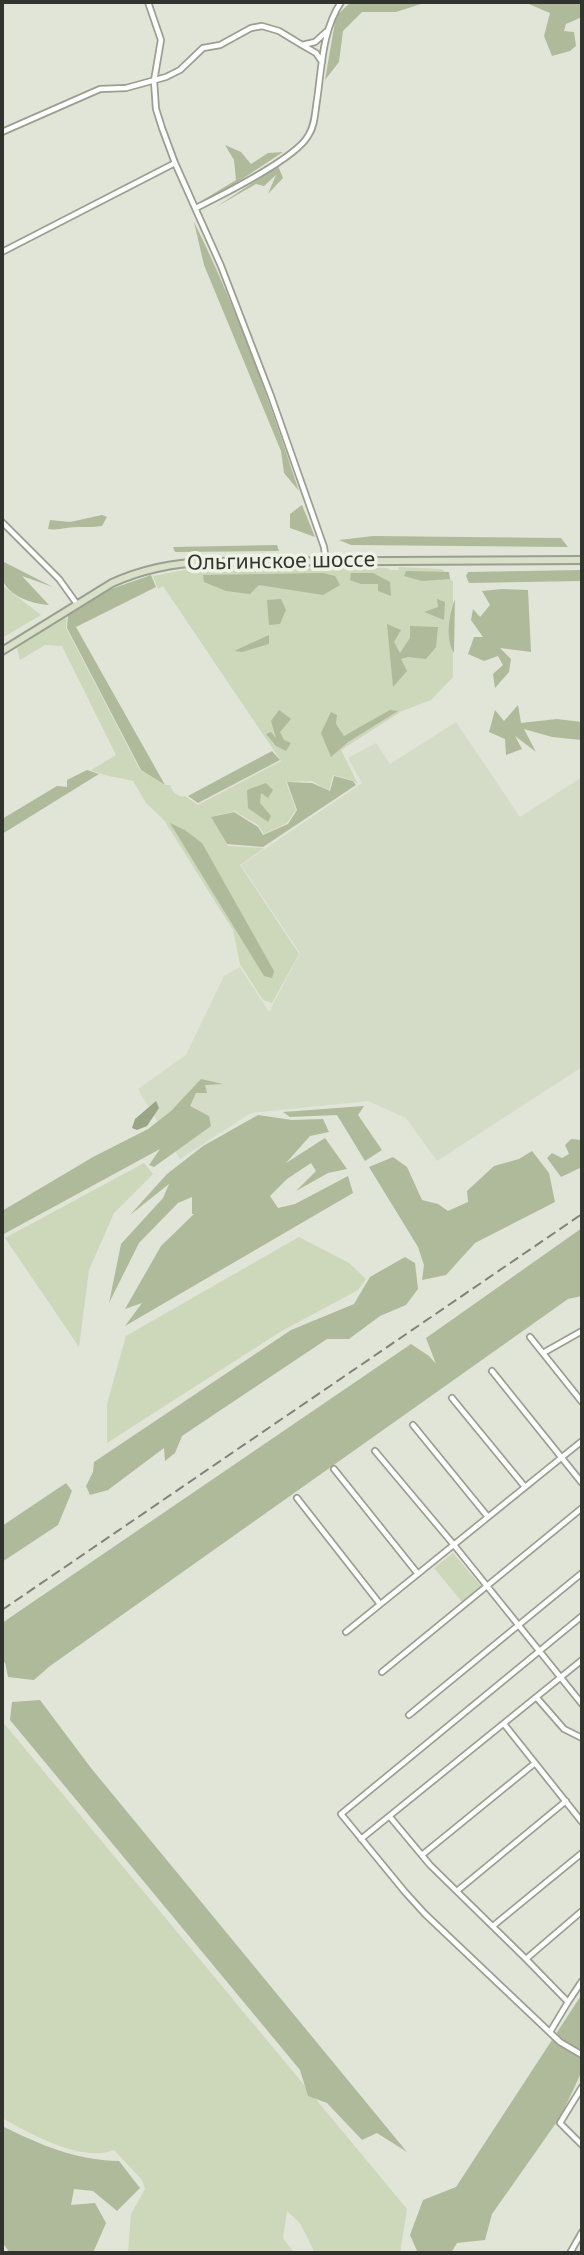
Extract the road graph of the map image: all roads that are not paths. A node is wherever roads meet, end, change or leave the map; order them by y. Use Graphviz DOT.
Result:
graph roads {
  1 [pos="148,2"];
  2 [pos="341,2"];
  3 [pos="326,32"];
  4 [pos="302,45"];
  5 [pos="322,62"];
  6 [pos="154,82"];
  7 [pos="2,132"];
  8 [pos="175,163"];
  9 [pos="196,208"];
  10 [pos="2,252"];
  11 [pos="2,522"];
  12 [pos="582,560"];
  13 [pos="326,561"];
  14 [pos="77,604"];
  15 [pos="2,651"];
  16 [pos="582,1331"];
  17 [pos="530,1336"];
  18 [pos="543,1353"];
  19 [pos="492,1371"];
  20 [pos="580,1395"];
  21 [pos="452,1398"];
  22 [pos="582,1402"];
  23 [pos="413,1425"];
  24 [pos="582,1441"];
  25 [pos="375,1451"];
  26 [pos="562,1458"];
  27 [pos="334,1469"];
  28 [pos="582,1483"];
  29 [pos="525,1487"];
  30 [pos="297,1498"];
  31 [pos="582,1508"];
  32 [pos="488,1517"];
  33 [pos="454,1545"];
  34 [pos="582,1573"];
  35 [pos="418,1574"];
  36 [pos="486,1584"];
  37 [pos="380,1604"];
  38 [pos="582,1616"];
  39 [pos="518,1625"];
  40 [pos="346,1632"];
  41 [pos="539,1652"];
  42 [pos="582,1660"];
  43 [pos="382,1672"];
  44 [pos="560,1679"];
  45 [pos="537,1698"];
  46 [pos="582,1704"];
  47 [pos="409,1715"];
  48 [pos="505,1724"];
  49 [pos="582,1738"];
  50 [pos="535,1763"];
  51 [pos="566,1801"];
  52 [pos="390,1817"];
  53 [pos="582,1822"];
  54 [pos="362,1839"];
  55 [pos="582,1853"];
  56 [pos="422,1855"];
  57 [pos="457,1891"];
  58 [pos="582,1911"];
  59 [pos="493,1926"];
  60 [pos="526,1959"];
  61 [pos="582,1981"];
  62 [pos="568,2002"];
  63 [pos="550,2032"];
  64 [pos="582,2054"];
  65 [pos="582,2087"];
  66 [pos="579,2095"];
  67 [pos="582,2145"];
  68 [pos="582,2232"];
  69 [pos="570,2253"];
  1 -- 6 [label="street"];
  2 -- 3 [label="street"];
  3 -- 4 [label="street"];
  3 -- 5 [label="street"];
  4 -- 5 [label="street"];
  4 -- 6 [label="street"];
  5 -- 9 [label="street"];
  6 -- 7 [label="street"];
  6 -- 8 [label="street"];
  8 -- 9 [label="street"];
  8 -- 10 [label="street"];
  9 -- 13 [label="street"];
  11 -- 14 [label="street"];
  12 -- 13 [label="main road, Ольгинское шоссе"];
  13 -- 14 [label="main road, Ольгинское шоссе"];
  14 -- 15 [label="main road, Ольгинское шоссе"];
  16 -- 18 [label="street"];
  17 -- 18 [label="street"];
  18 -- 20 [label="street"];
  19 -- 26 [label="street"];
  20 -- 22 [label="street"];
  21 -- 29 [label="street"];
  23 -- 32 [label="street"];
  24 -- 26 [label="street"];
  25 -- 33 [label="street"];
  26 -- 28 [label="street"];
  26 -- 29 [label="street"];
  27 -- 35 [label="street"];
  29 -- 32 [label="street"];
  30 -- 37 [label="street"];
  31 -- 36 [label="street"];
  32 -- 33 [label="street"];
  33 -- 35 [label="street"];
  33 -- 36 [label="street"];
  34 -- 39 [label="street"];
  35 -- 37 [label="street"];
  36 -- 39 [label="street"];
  36 -- 43 [label="street"];
  37 -- 40 [label="street"];
  38 -- 41 [label="street"];
  39 -- 41 [label="street"];
  39 -- 47 [label="street"];
  41 -- 44 [label="street"];
  41 -- 54 [label="street"];
  42 -- 44 [label="street"];
  44 -- 45 [label="street"];
  44 -- 46 [label="street"];
  45 -- 48 [label="street"];
  45 -- 49 [label="street"];
  48 -- 50 [label="street"];
  48 -- 52 [label="street"];
  50 -- 51 [label="street"];
  50 -- 56 [label="street"];
  51 -- 53 [label="street"];
  51 -- 57 [label="street"];
  52 -- 54 [label="street"];
  52 -- 56 [label="street"];
  54 -- 63 [label="street"];
  55 -- 59 [label="street"];
  56 -- 57 [label="street"];
  57 -- 59 [label="street"];
  58 -- 60 [label="street"];
  59 -- 60 [label="street"];
  60 -- 62 [label="street"];
  61 -- 62 [label="street"];
  62 -- 63 [label="street"];
  63 -- 64 [label="street"];
  65 -- 66 [label="street"];
  66 -- 67 [label="street"];
  68 -- 69 [label="street"];
}
